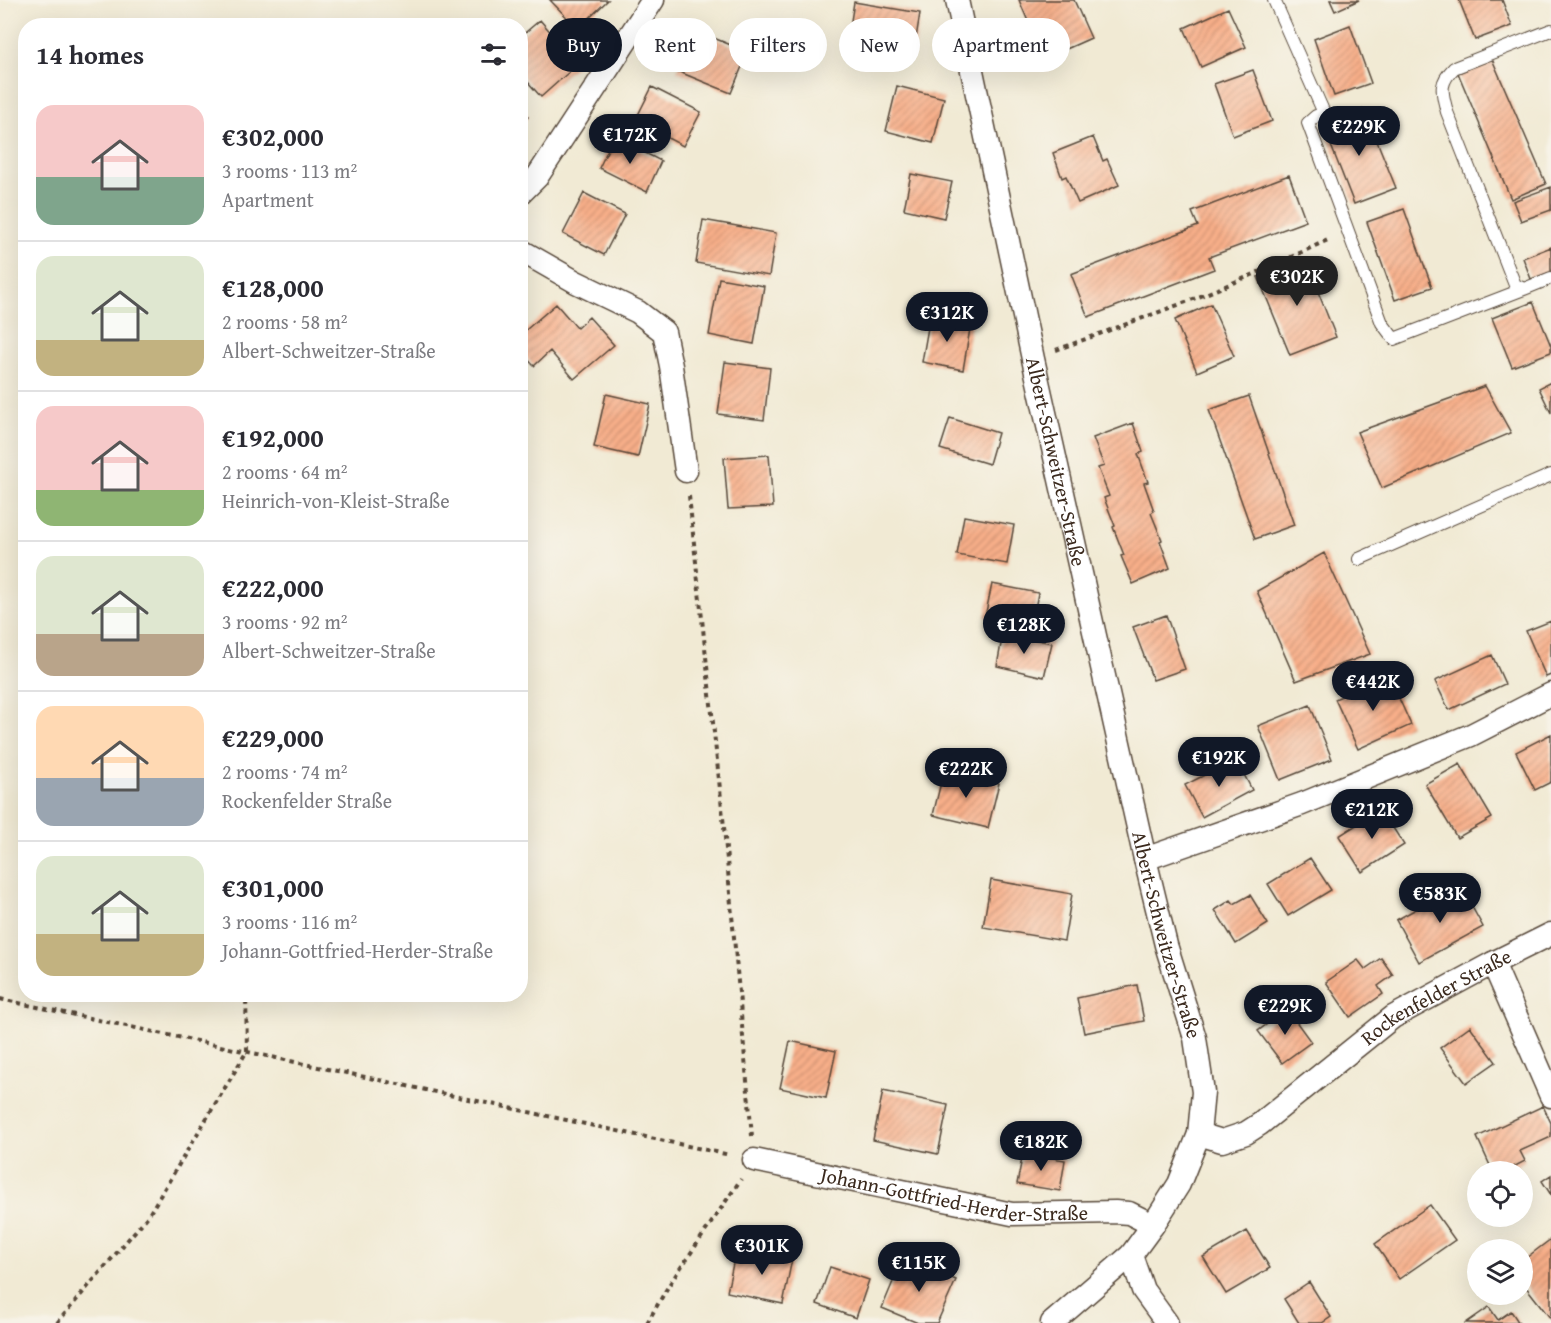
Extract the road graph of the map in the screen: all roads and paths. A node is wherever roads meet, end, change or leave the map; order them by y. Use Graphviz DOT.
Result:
graph roads {
  1 [pos="653,0"];
  2 [pos="957,0"];
  3 [pos="1274,0"];
  4 [pos="1551,30"];
  5 [pos="528,186"];
  6 [pos="1347,231"];
  7 [pos="528,256"];
  8 [pos="1551,278"];
  9 [pos="1524,289"];
  10 [pos="1033,359"];
  11 [pos="686,471"];
  12 [pos="1551,475"];
  13 [pos="1359,559"];
  14 [pos="1551,694"];
  15 [pos="1145,859"];
  16 [pos="1551,933"];
  17 [pos="1493,963"];
  18 [pos="0,999"];
  19 [pos="246,1002"];
  20 [pos="247,1051"];
  21 [pos="1551,1096"];
  22 [pos="1199,1134"];
  23 [pos="754,1160"];
  24 [pos="1153,1225"];
  25 [pos="1131,1255"];
  26 [pos="57,1323"];
  27 [pos="647,1323"];
  28 [pos="1052,1323"];
  29 [pos="1167,1323"];
  1 -- 5 [label="street"];
  2 -- 10 [label="street, Albert-Schweitzer-Straße"];
  3 -- 6 [label="lane"];
  4 -- 9 [label="lane"];
  6 -- 9 [label="lane"];
  6 -- 10 [label="path"];
  7 -- 11 [label="street"];
  8 -- 9 [label="lane"];
  10 -- 15 [label="street, Albert-Schweitzer-Straße"];
  11 -- 23 [label="path"];
  12 -- 13 [label="lane"];
  14 -- 15 [label="street"];
  15 -- 22 [label="street, Albert-Schweitzer-Straße"];
  16 -- 17 [label="street, Rockenfelder Straße"];
  17 -- 21 [label="street"];
  17 -- 22 [label="street, Rockenfelder Straße"];
  18 -- 20 [label="path"];
  19 -- 20 [label="path"];
  20 -- 23 [label="path"];
  20 -- 26 [label="path"];
  22 -- 24 [label="street"];
  23 -- 24 [label="street, Johann-Gottfried-Herder-Straße"];
  23 -- 27 [label="path"];
  24 -- 25 [label="street"];
  25 -- 28 [label="street"];
  25 -- 29 [label="street"];
}
